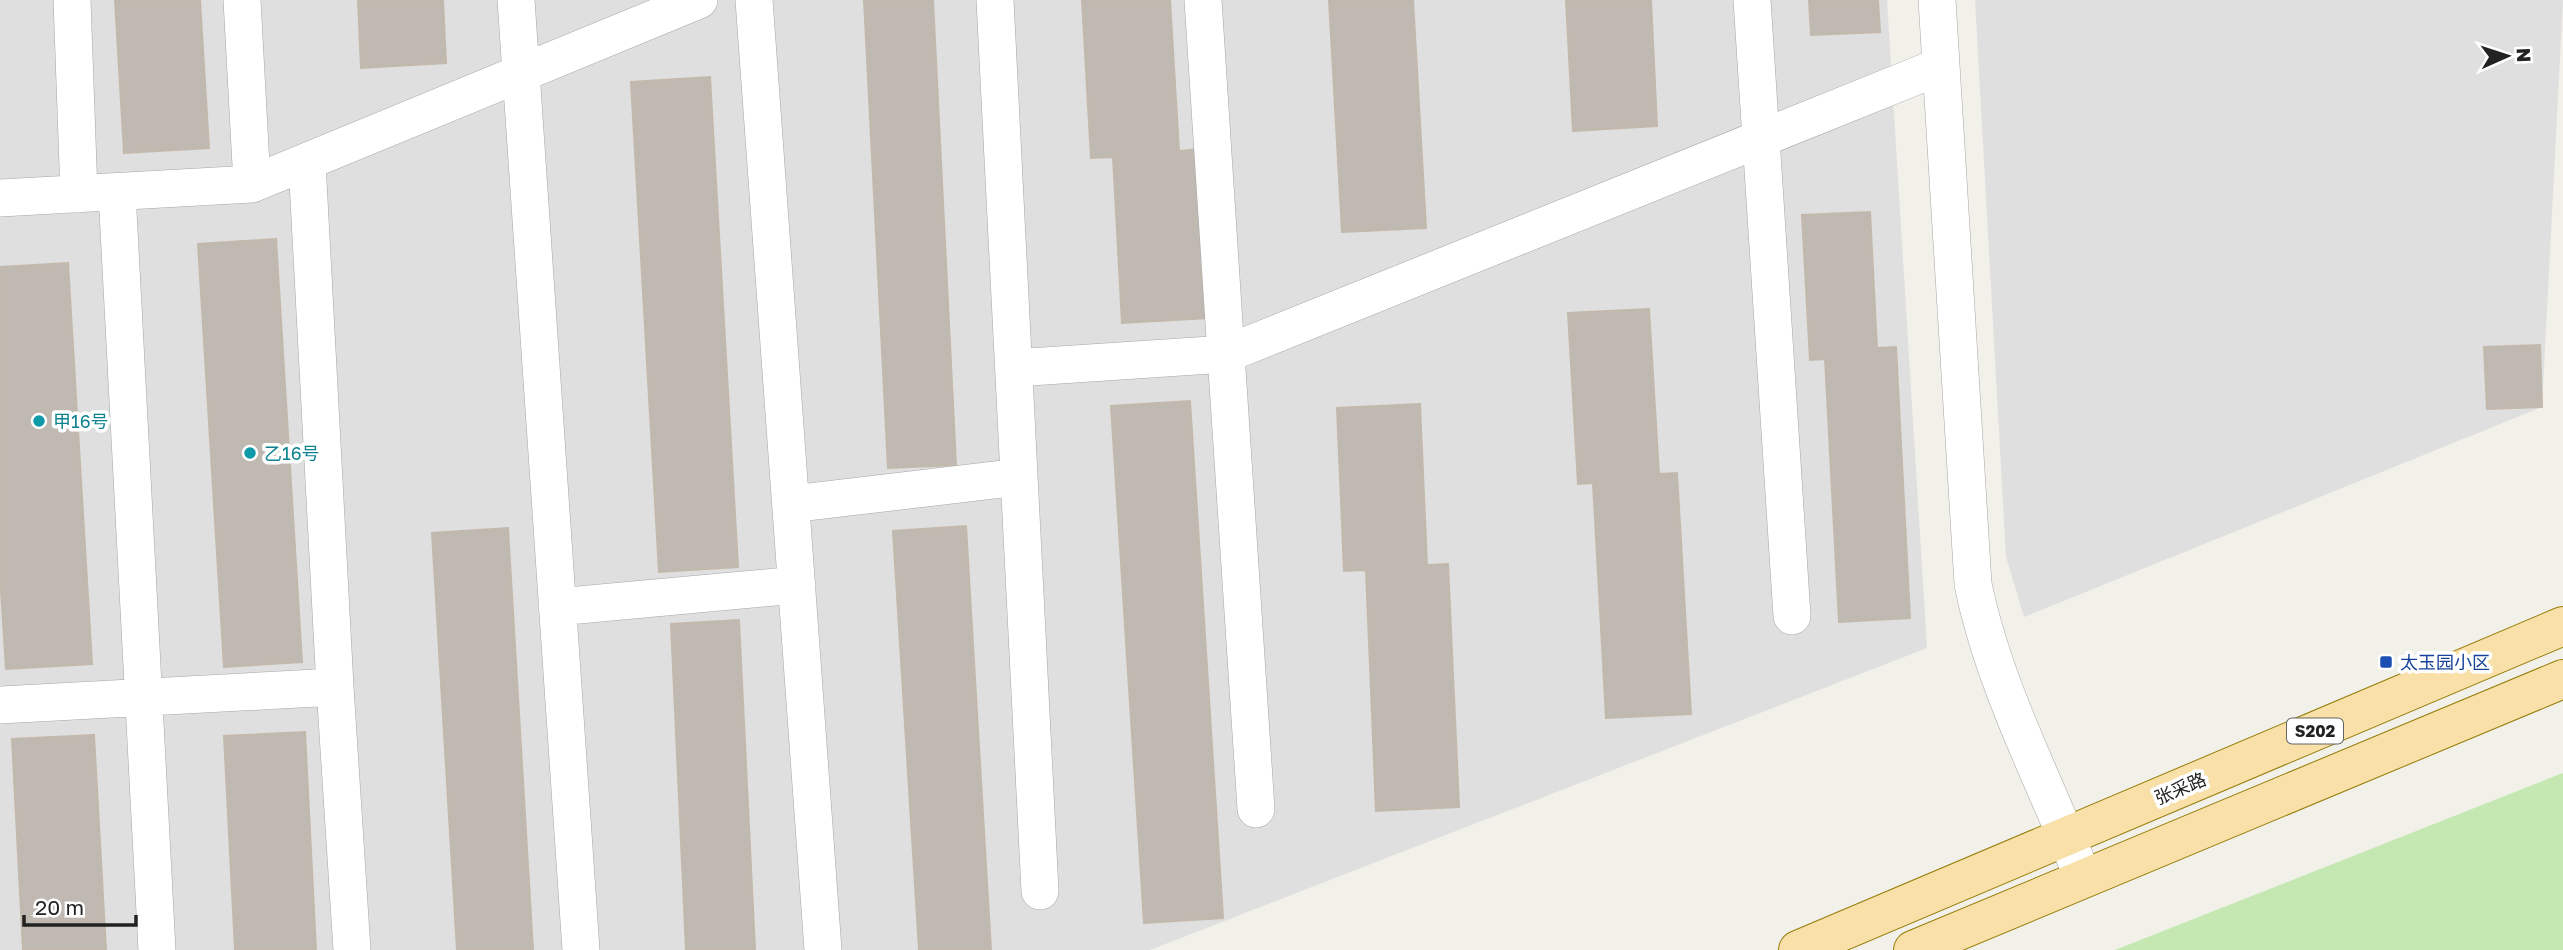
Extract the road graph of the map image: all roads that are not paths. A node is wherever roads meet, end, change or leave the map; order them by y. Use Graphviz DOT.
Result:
graph roads {
  1 [pos="72,0"];
  2 [pos="242,0"];
  3 [pos="516,0"];
  4 [pos="699,0"];
  5 [pos="754,0"];
  6 [pos="995,0"];
  7 [pos="1203,0"];
  8 [pos="1752,0"];
  9 [pos="1937,0"];
  10 [pos="1941,66"];
  11 [pos="520,74"];
  12 [pos="1761,139"];
  13 [pos="307,162"];
  14 [pos="253,184"];
  15 [pos="117,192"];
  16 [pos="79,194"];
  17 [pos="0,198"];
  18 [pos="1226,354"];
  19 [pos="1014,368"];
  20 [pos="1019,477"];
  21 [pos="791,503"];
  22 [pos="797,585"];
  23 [pos="557,607"];
  24 [pos="1792,616"];
  25 [pos="2563,626"];
  26 [pos="2563,679"];
  27 [pos="335,687"];
  28 [pos="144,698"];
  29 [pos="0,705"];
  30 [pos="1256,809"];
  31 [pos="2067,836"];
  32 [pos="2083,878"];
  33 [pos="1040,891"];
  34 [pos="157,950"];
  35 [pos="352,950"];
  36 [pos="580,950"];
  37 [pos="823,950"];
  38 [pos="1798,950"];
  39 [pos="1913,950"];
  1 -- 16 [label="street"];
  2 -- 14 [label="street"];
  3 -- 11 [label="street"];
  4 -- 11 [label="street"];
  5 -- 21 [label="street"];
  6 -- 19 [label="street"];
  7 -- 18 [label="street"];
  8 -- 12 [label="street"];
  9 -- 10 [label="street"];
  10 -- 12 [label="street"];
  10 -- 31 [label="street"];
  11 -- 13 [label="street"];
  11 -- 23 [label="street"];
  12 -- 18 [label="street"];
  12 -- 24 [label="street"];
  13 -- 14 [label="street"];
  13 -- 27 [label="street"];
  14 -- 15 [label="street"];
  15 -- 16 [label="street"];
  15 -- 28 [label="street"];
  16 -- 17 [label="street"];
  18 -- 19 [label="street"];
  18 -- 30 [label="street"];
  19 -- 20 [label="street"];
  20 -- 21 [label="street"];
  20 -- 33 [label="street"];
  21 -- 22 [label="street"];
  22 -- 23 [label="street"];
  22 -- 37 [label="street"];
  23 -- 36 [label="street"];
  25 -- 31 [label="main road, 张采路 / S202"];
  26 -- 32 [label="main road, S202"];
  27 -- 28 [label="street"];
  27 -- 35 [label="street"];
  28 -- 29 [label="street"];
  28 -- 34 [label="street"];
  31 -- 32 [label="street"];
  31 -- 38 [label="main road, 张采路 / S202"];
  32 -- 39 [label="main road, S202"];
}
